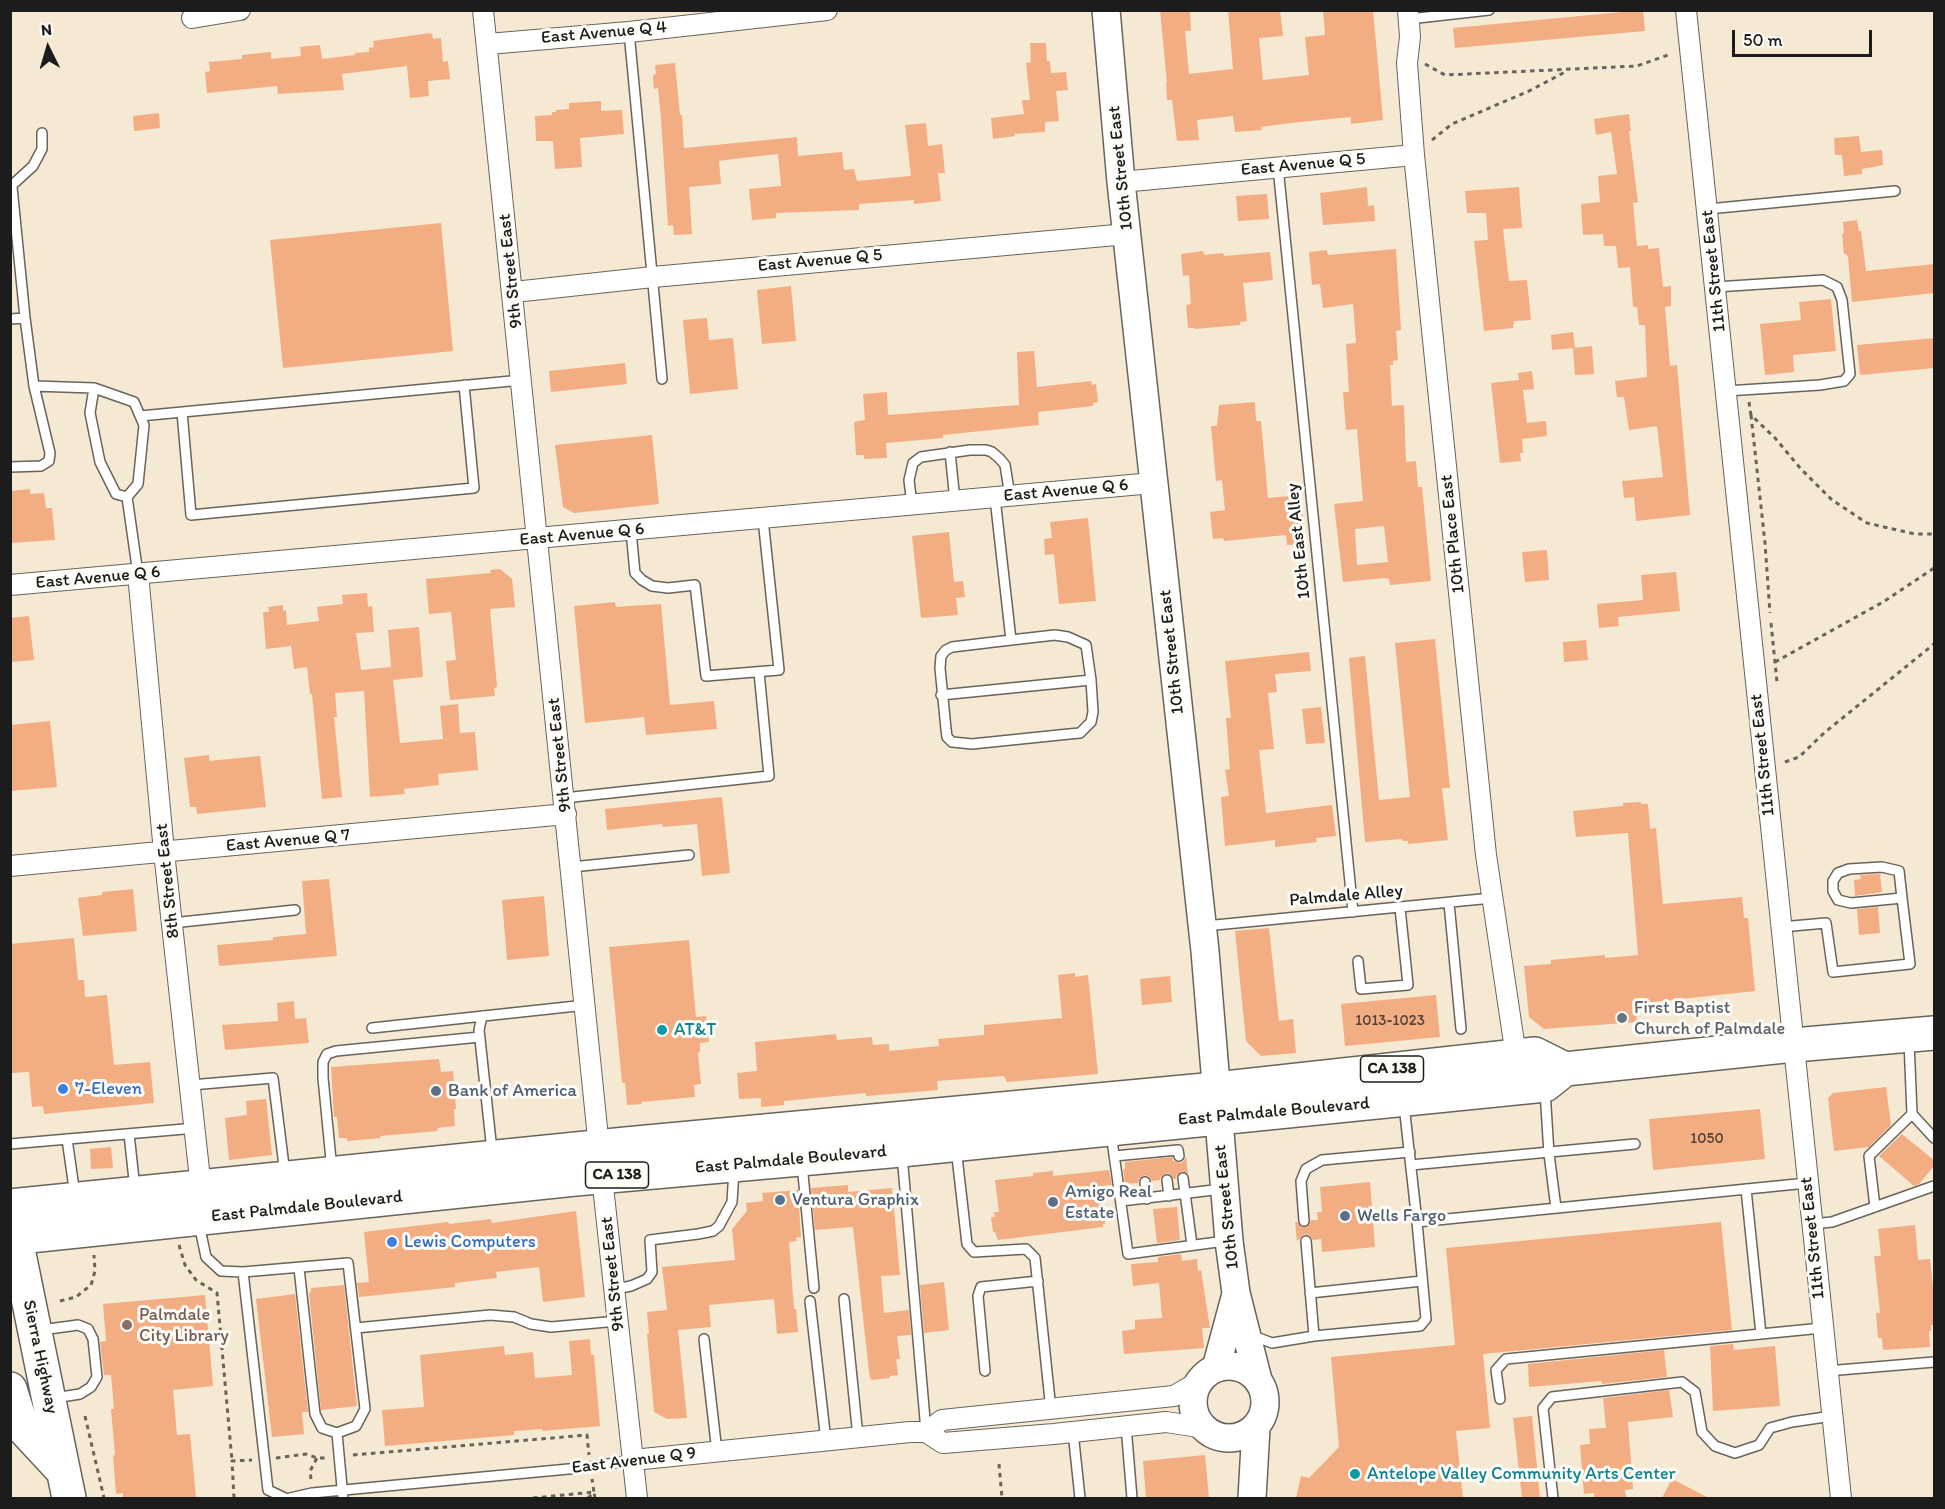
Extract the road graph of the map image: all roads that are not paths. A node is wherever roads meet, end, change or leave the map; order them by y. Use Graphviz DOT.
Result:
graph roads {
  1 [pos="240,10"];
  2 [pos="483,10"];
  3 [pos="827,10"];
  4 [pos="1106,10"];
  5 [pos="1489,10"];
  6 [pos="1686,10"];
  7 [pos="822,11"];
  8 [pos="1408,15"];
  9 [pos="192,18"];
  10 [pos="629,32"];
  11 [pos="488,44"];
  12 [pos="42,134"];
  13 [pos="1414,154"];
  14 [pos="1278,167"];
  15 [pos="1121,182"];
  16 [pos="11,187"];
  17 [pos="1895,191"];
  18 [pos="1708,209"];
  19 [pos="1127,234"];
  20 [pos="653,276"];
  21 [pos="1716,287"];
  22 [pos="514,292"];
  23 [pos="25,318"];
  24 [pos="10,319"];
  25 [pos="662,379"];
  26 [pos="522,380"];
  27 [pos="464,385"];
  28 [pos="34,386"];
  29 [pos="94,388"];
  30 [pos="1725,391"];
  31 [pos="182,412"];
  32 [pos="140,416"];
  33 [pos="950,452"];
  34 [pos="10,467"];
  35 [pos="1154,483"];
  36 [pos="127,497"];
  37 [pos="1002,497"];
  38 [pos="955,501"];
  39 [pos="912,505"];
  40 [pos="763,519"];
  41 [pos="631,531"];
  42 [pos="538,539"];
  43 [pos="138,574"];
  44 [pos="10,585"];
  45 [pos="1011,640"];
  46 [pos="759,672"];
  47 [pos="1091,680"];
  48 [pos="941,694"];
  49 [pos="565,806"];
  50 [pos="164,852"];
  51 [pos="689,855"];
  52 [pos="10,866"];
  53 [pos="572,867"];
  54 [pos="1492,898"];
  55 [pos="1902,898"];
  56 [pos="1449,903"];
  57 [pos="1400,908"];
  58 [pos="295,910"];
  59 [pos="1353,912"];
  60 [pos="172,923"];
  61 [pos="1202,926"];
  62 [pos="1782,927"];
  63 [pos="1358,961"];
  64 [pos="586,1005"];
  65 [pos="482,1016"];
  66 [pos="372,1028"];
  67 [pos="1461,1029"];
  68 [pos="1922,1034"];
  69 [pos="480,1037"];
  70 [pos="1794,1045"];
  71 [pos="1516,1056"];
  72 [pos="1555,1077"];
  73 [pos="191,1085"];
  74 [pos="1404,1100"];
  75 [pos="1217,1104"];
  76 [pos="1912,1114"];
  77 [pos="195,1128"];
  78 [pos="129,1134"];
  79 [pos="1935,1138"];
  80 [pos="67,1139"];
  81 [pos="1112,1142"];
  82 [pos="1161,1143"];
  83 [pos="10,1144"];
  84 [pos="956,1144"];
  85 [pos="1635,1144"];
  86 [pos="901,1150"];
  87 [pos="1410,1152"];
  88 [pos="1549,1154"];
  89 [pos="1179,1156"];
  90 [pos="493,1158"];
  91 [pos="801,1159"];
  92 [pos="601,1162"];
  93 [pos="734,1165"];
  94 [pos="1411,1166"];
  95 [pos="332,1174"];
  96 [pos="1183,1178"];
  97 [pos="285,1179"];
  98 [pos="1167,1180"];
  99 [pos="1145,1182"];
  100 [pos="1807,1183"];
  101 [pos="1935,1186"];
  102 [pos="1746,1188"];
  103 [pos="1224,1189"];
  104 [pos="136,1194"];
  105 [pos="1186,1195"];
  106 [pos="1169,1196"];
  107 [pos="1147,1198"];
  108 [pos="76,1200"];
  109 [pos="1120,1201"];
  110 [pos="200,1203"];
  111 [pos="1875,1207"];
  112 [pos="1556,1208"];
  113 [pos="1304,1221"];
  114 [pos="1417,1222"];
  115 [pos="12,1224"];
  116 [pos="1812,1224"];
  117 [pos="1229,1241"];
  118 [pos="1306,1241"];
  119 [pos="1192,1245"];
  120 [pos="299,1268"];
  121 [pos="243,1272"];
  122 [pos="1038,1281"];
  123 [pos="1422,1281"];
  124 [pos="814,1288"];
  125 [pos="615,1289"];
  126 [pos="1236,1293"];
  127 [pos="1310,1293"];
  128 [pos="844,1299"];
  129 [pos="810,1301"];
  130 [pos="618,1321"];
  131 [pos="356,1328"];
  132 [pos="1822,1328"];
  133 [pos="35,1331"];
  134 [pos="1248,1334"];
  135 [pos="1761,1334"];
  136 [pos="1314,1336"];
  137 [pos="704,1338"];
  138 [pos="1935,1362"];
  139 [pos="985,1371"];
  140 [pos="1827,1371"];
  141 [pos="1207,1375"];
  142 [pos="1258,1380"];
  143 [pos="10,1389"];
  144 [pos="49,1399"];
  145 [pos="1500,1399"];
  146 [pos="1051,1410"];
  147 [pos="1832,1416"];
  148 [pos="1126,1426"];
  149 [pos="1256,1428"];
  150 [pos="926,1432"];
  151 [pos="1074,1432"];
  152 [pos="337,1433"];
  153 [pos="1213,1433"];
  154 [pos="858,1437"];
  155 [pos="826,1441"];
  156 [pos="717,1452"];
  157 [pos="633,1460"];
  158 [pos="66,1485"];
  159 [pos="343,1494"];
  160 [pos="1252,1496"];
  161 [pos="285,1498"];
  162 [pos="290,1498"];
  163 [pos="637,1498"];
  164 [pos="1080,1498"];
  165 [pos="1132,1498"];
  166 [pos="1553,1498"];
  167 [pos="1841,1498"];
  1 -- 9 [label="street"];
  2 -- 11 [label="street, 9th Street East"];
  3 -- 7 [label="street, East Avenue Q 4"];
  4 -- 15 [label="main road, 10th Street East"];
  5 -- 8 [label="lane"];
  6 -- 18 [label="street, 11th Street East"];
  7 -- 10 [label="street, East Avenue Q 4"];
  8 -- 13 [label="street, 10th Place East"];
  10 -- 11 [label="street, East Avenue Q 4"];
  10 -- 20 [label="lane"];
  11 -- 22 [label="street, 9th Street East"];
  12 -- 16 [label="lane"];
  13 -- 14 [label="street, East Avenue Q 5"];
  13 -- 54 [label="street, 10th Place East"];
  14 -- 15 [label="street, East Avenue Q 5"];
  14 -- 59 [label="lane, 10th East Alley"];
  15 -- 19 [label="main road, 10th Street East"];
  16 -- 23 [label="lane"];
  17 -- 18 [label="lane"];
  18 -- 21 [label="street, 11th Street East"];
  19 -- 20 [label="street, East Avenue Q 5"];
  19 -- 35 [label="main road, 10th Street East"];
  20 -- 22 [label="street, East Avenue Q 5"];
  20 -- 25 [label="lane"];
  21 -- 30 [label="street, 11th Street East"];
  21 -- 30 [label="lane"];
  22 -- 26 [label="street, 9th Street East"];
  23 -- 24 [label="lane"];
  23 -- 28 [label="lane"];
  26 -- 27 [label="lane"];
  26 -- 42 [label="street, 9th Street East"];
  27 -- 31 [label="lane"];
  27 -- 31 [label="lane"];
  28 -- 29 [label="lane"];
  28 -- 34 [label="lane"];
  29 -- 32 [label="lane"];
  29 -- 36 [label="lane"];
  30 -- 62 [label="street, 11th Street East"];
  31 -- 32 [label="lane"];
  32 -- 36 [label="lane"];
  33 -- 37 [label="lane"];
  33 -- 38 [label="lane"];
  33 -- 39 [label="lane"];
  35 -- 37 [label="street, East Avenue Q 6"];
  35 -- 61 [label="main road, 10th Street East"];
  36 -- 43 [label="lane"];
  37 -- 38 [label="street, East Avenue Q 6"];
  37 -- 45 [label="lane"];
  38 -- 39 [label="street, East Avenue Q 6"];
  39 -- 40 [label="street, East Avenue Q 6"];
  40 -- 41 [label="street, East Avenue Q 6"];
  40 -- 46 [label="lane"];
  41 -- 42 [label="street, East Avenue Q 6"];
  41 -- 46 [label="lane"];
  42 -- 43 [label="street, East Avenue Q 6"];
  42 -- 49 [label="street, 9th Street East"];
  43 -- 44 [label="street, East Avenue Q 6"];
  43 -- 50 [label="street, 8th Street East"];
  45 -- 47 [label="lane"];
  45 -- 48 [label="lane"];
  46 -- 49 [label="lane"];
  47 -- 48 [label="lane"];
  47 -- 48 [label="lane"];
  49 -- 50 [label="street, East Avenue Q 7"];
  49 -- 53 [label="street, 9th Street East"];
  50 -- 52 [label="street, East Avenue Q 7"];
  50 -- 60 [label="street, 8th Street East"];
  51 -- 53 [label="lane"];
  53 -- 64 [label="street, 9th Street East"];
  54 -- 56 [label="lane, Palmdale Alley"];
  54 -- 71 [label="street, 10th Place East"];
  55 -- 55 [label="lane"];
  55 -- 62 [label="lane"];
  56 -- 57 [label="lane, Palmdale Alley"];
  56 -- 67 [label="lane"];
  57 -- 59 [label="lane, Palmdale Alley"];
  57 -- 63 [label="lane"];
  58 -- 60 [label="lane"];
  59 -- 61 [label="lane, Palmdale Alley"];
  60 -- 73 [label="street, 8th Street East"];
  61 -- 75 [label="main road, 10th Street East"];
  62 -- 70 [label="street, 11th Street East"];
  64 -- 65 [label="lane"];
  64 -- 92 [label="street, 9th Street East"];
  65 -- 66 [label="lane"];
  65 -- 69 [label="lane"];
  68 -- 70 [label="highway, East Palmdale Boulevard / CA 138"];
  68 -- 76 [label="lane"];
  69 -- 90 [label="lane"];
  69 -- 95 [label="lane"];
  70 -- 72 [label="highway, East Palmdale Boulevard / CA 138"];
  70 -- 100 [label="street, 11th Street East"];
  71 -- 72 [label="highway, East Palmdale Boulevard / CA 138"];
  71 -- 75 [label="highway, East Palmdale Boulevard / CA 138"];
  72 -- 74 [label="highway, East Palmdale Boulevard / CA 138"];
  72 -- 88 [label="lane"];
  73 -- 77 [label="street, 8th Street East"];
  73 -- 97 [label="lane"];
  74 -- 75 [label="highway, East Palmdale Boulevard / CA 138"];
  74 -- 87 [label="lane"];
  75 -- 82 [label="highway, East Palmdale Boulevard / CA 138"];
  75 -- 92 [label="highway, East Palmdale Boulevard / CA 138"];
  75 -- 103 [label="main road, 10th Street East"];
  76 -- 79 [label="lane"];
  76 -- 111 [label="lane"];
  77 -- 78 [label="lane"];
  77 -- 110 [label="street, 8th Street East"];
  78 -- 80 [label="lane"];
  78 -- 104 [label="lane"];
  80 -- 83 [label="lane"];
  80 -- 108 [label="lane"];
  81 -- 82 [label="highway, East Palmdale Boulevard / CA 138"];
  81 -- 82 [label="lane"];
  81 -- 84 [label="highway, East Palmdale Boulevard / CA 138"];
  81 -- 109 [label="lane"];
  82 -- 89 [label="lane"];
  84 -- 86 [label="highway, East Palmdale Boulevard / CA 138"];
  84 -- 122 [label="lane"];
  85 -- 88 [label="lane"];
  86 -- 91 [label="highway, East Palmdale Boulevard / CA 138"];
  86 -- 150 [label="lane"];
  87 -- 94 [label="lane"];
  87 -- 113 [label="lane"];
  88 -- 94 [label="lane"];
  88 -- 112 [label="lane"];
  90 -- 92 [label="highway, East Palmdale Boulevard / CA 138"];
  90 -- 95 [label="highway, East Palmdale Boulevard / CA 138"];
  91 -- 93 [label="highway, East Palmdale Boulevard / CA 138"];
  91 -- 124 [label="lane"];
  92 -- 93 [label="highway, East Palmdale Boulevard / CA 138"];
  92 -- 110 [label="highway, East Palmdale Boulevard / CA 138"];
  92 -- 125 [label="street, 9th Street East"];
  93 -- 125 [label="lane"];
  94 -- 114 [label="lane"];
  95 -- 97 [label="highway, East Palmdale Boulevard / CA 138"];
  96 -- 105 [label="lane"];
  97 -- 110 [label="highway, East Palmdale Boulevard / CA 138"];
  98 -- 106 [label="lane"];
  99 -- 107 [label="lane"];
  100 -- 102 [label="lane"];
  100 -- 116 [label="street, 11th Street East"];
  101 -- 111 [label="lane"];
  102 -- 112 [label="lane"];
  102 -- 135 [label="lane"];
  103 -- 105 [label="lane"];
  103 -- 117 [label="main road, 10th Street East"];
  104 -- 108 [label="highway, East Palmdale Boulevard / CA 138"];
  104 -- 110 [label="highway, East Palmdale Boulevard / CA 138"];
  105 -- 106 [label="lane"];
  105 -- 119 [label="lane"];
  106 -- 107 [label="lane"];
  107 -- 109 [label="lane"];
  108 -- 115 [label="highway, East Palmdale Boulevard / CA 138"];
  109 -- 119 [label="lane"];
  110 -- 115 [label="highway, East Palmdale Boulevard / CA 138"];
  110 -- 121 [label="lane"];
  111 -- 116 [label="lane"];
  112 -- 114 [label="lane"];
  114 -- 123 [label="lane"];
  115 -- 133 [label="highway, Sierra Highway"];
  116 -- 132 [label="street, 11th Street East"];
  117 -- 119 [label="lane"];
  117 -- 126 [label="main road, 10th Street East"];
  118 -- 127 [label="lane"];
  120 -- 121 [label="lane"];
  120 -- 131 [label="lane"];
  120 -- 152 [label="lane"];
  121 -- 161 [label="lane"];
  122 -- 139 [label="lane"];
  122 -- 146 [label="lane"];
  123 -- 127 [label="lane"];
  123 -- 136 [label="lane"];
  125 -- 130 [label="street, 9th Street East"];
  126 -- 134 [label="main road, 10th Street East"];
  126 -- 141 [label="main road, 10th Street East"];
  127 -- 136 [label="lane"];
  128 -- 154 [label="lane"];
  129 -- 155 [label="lane"];
  130 -- 131 [label="lane"];
  130 -- 157 [label="street, 9th Street East"];
  131 -- 152 [label="lane"];
  132 -- 135 [label="lane"];
  132 -- 140 [label="street, 11th Street East"];
  133 -- 144 [label="highway, Sierra Highway"];
  133 -- 144 [label="lane"];
  134 -- 136 [label="lane"];
  134 -- 142 [label="main road, 10th Street East"];
  135 -- 145 [label="lane"];
  137 -- 156 [label="lane"];
  138 -- 140 [label="lane"];
  140 -- 147 [label="street, 11th Street East"];
  141 -- 142 [label="main road"];
  141 -- 146 [label="street, East Avenue Q 9"];
  141 -- 153 [label="main road"];
  142 -- 149 [label="main road"];
  143 -- 158 [label="highway"];
  144 -- 158 [label="highway, Sierra Highway"];
  146 -- 150 [label="street, East Avenue Q 9"];
  147 -- 166 [label="lane"];
  147 -- 167 [label="street, 11th Street East"];
  148 -- 151 [label="street, East Avenue Q 9"];
  148 -- 153 [label="street, East Avenue Q 9"];
  148 -- 165 [label="lane"];
  149 -- 153 [label="main road"];
  149 -- 160 [label="main road"];
  150 -- 151 [label="street, East Avenue Q 9"];
  150 -- 154 [label="street, East Avenue Q 9"];
  151 -- 164 [label="lane"];
  152 -- 159 [label="lane"];
  153 -- 160 [label="main road"];
  154 -- 155 [label="street, East Avenue Q 9"];
  155 -- 156 [label="street, East Avenue Q 9"];
  156 -- 157 [label="street, East Avenue Q 9"];
  157 -- 159 [label="lane, East Avenue Q 9"];
  157 -- 163 [label="street, 9th Street East"];
  159 -- 162 [label="lane, East Avenue Q 9"];
}
